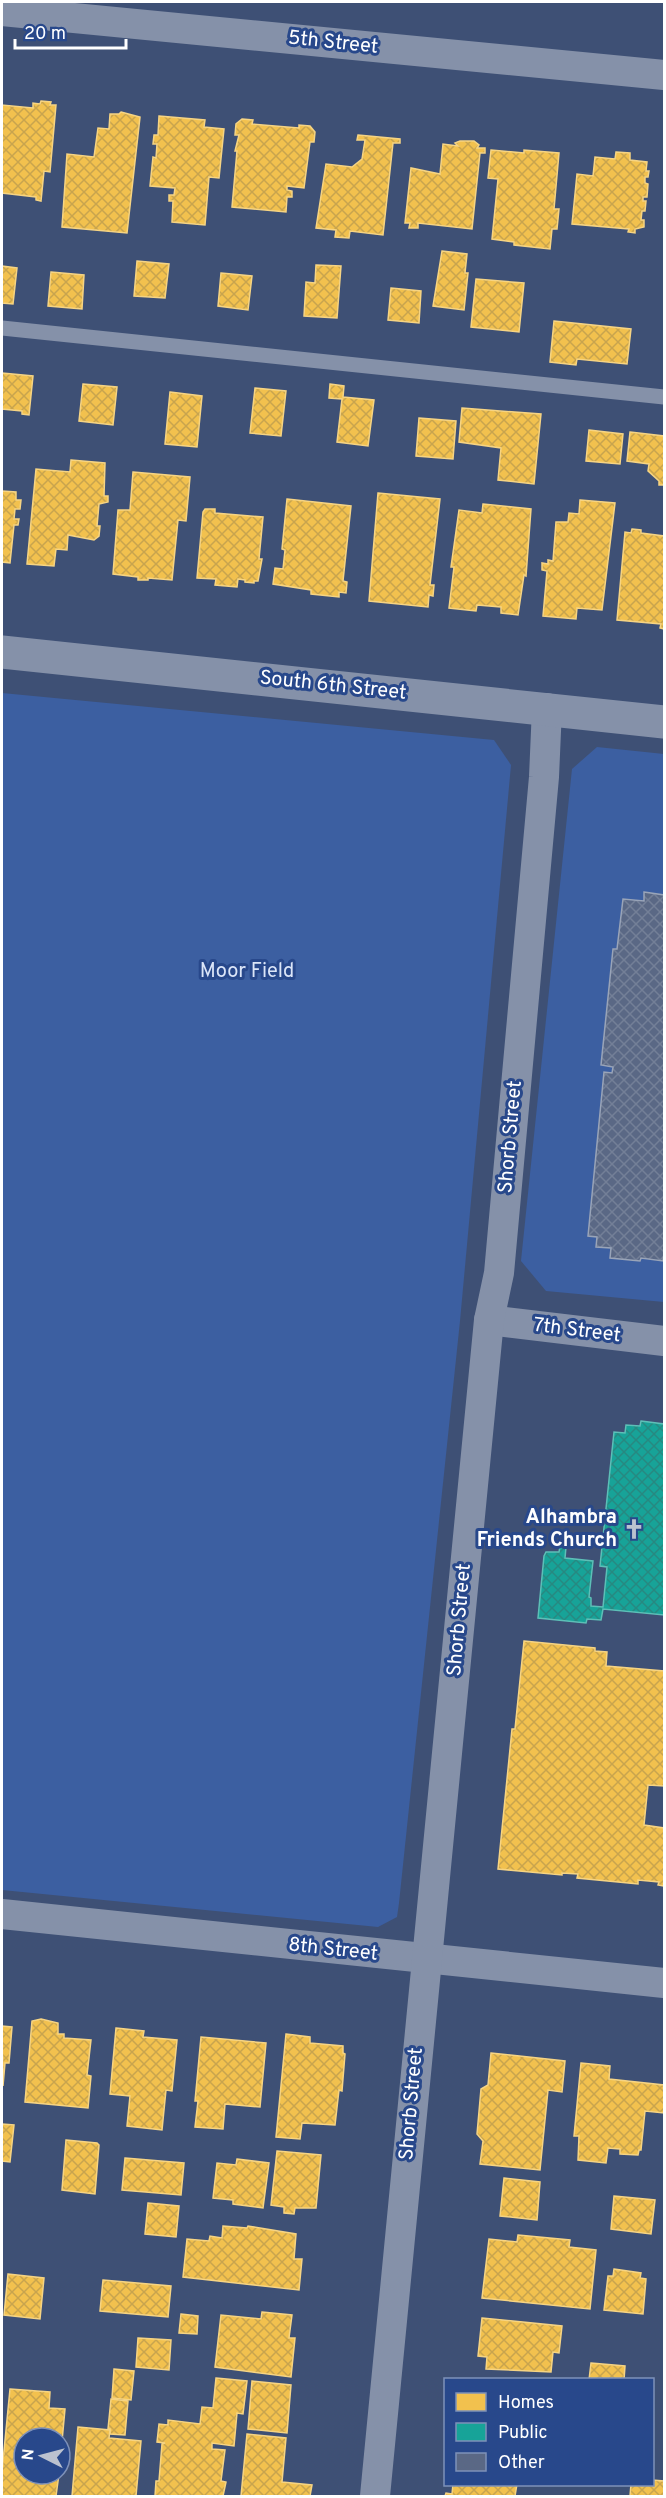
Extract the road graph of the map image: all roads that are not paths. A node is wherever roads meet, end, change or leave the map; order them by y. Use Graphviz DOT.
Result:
graph roads {
  1 [pos="2,11"];
  2 [pos="664,75"];
  3 [pos="2,328"];
  4 [pos="664,397"];
  5 [pos="2,652"];
  6 [pos="547,708"];
  7 [pos="664,722"];
  8 [pos="489,1320"];
  9 [pos="664,1341"];
  10 [pos="2,1914"];
  11 [pos="428,1960"];
  12 [pos="664,1983"];
  13 [pos="375,2496"];
  1 -- 2 [label="street, 5th Street"];
  3 -- 4 [label="lane"];
  5 -- 6 [label="street, South 6th Street"];
  6 -- 7 [label="street, South 6th Street"];
  6 -- 8 [label="street, Shorb Street"];
  8 -- 9 [label="street, 7th Street"];
  8 -- 11 [label="street, Shorb Street"];
  10 -- 11 [label="street, 8th Street"];
  11 -- 12 [label="street, 8th Street"];
  11 -- 13 [label="street, Shorb Street"];
}
